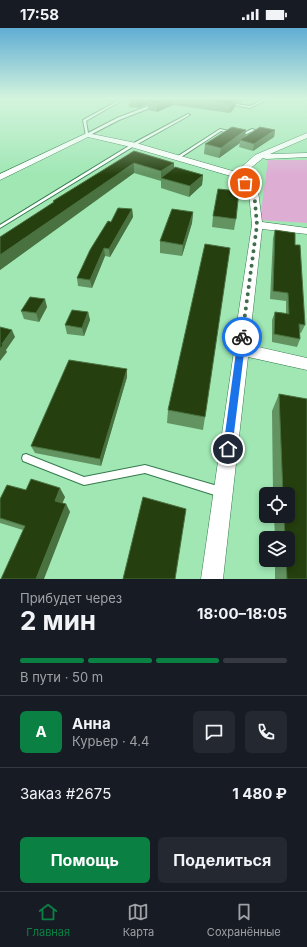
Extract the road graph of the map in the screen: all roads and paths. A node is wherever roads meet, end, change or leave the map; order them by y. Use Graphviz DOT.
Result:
graph roads {
  1 [pos="85,124"];
  2 [pos="109,124"];
  3 [pos="173,124"];
  4 [pos="253,130"];
  5 [pos="87,135"];
  6 [pos="307,135"];
  7 [pos="133,145"];
  8 [pos="307,155"];
  9 [pos="258,157"];
  10 [pos="178,158"];
  11 [pos="237,175"];
  12 [pos="0,177"];
  13 [pos="257,225"];
  14 [pos="0,227"];
  15 [pos="307,231"];
  16 [pos="240,349"];
  17 [pos="307,364"];
  18 [pos="26,458"];
  19 [pos="222,492"];
  20 [pos="212,579"];
  1 -- 5 [label="lane"];
  2 -- 5 [label="lane"];
  3 -- 7 [label="lane"];
  4 -- 10 [label="lane"];
  5 -- 7 [label="street"];
  5 -- 12 [label="street"];
  6 -- 9 [label="street"];
  7 -- 10 [label="street"];
  7 -- 14 [label="lane"];
  8 -- 9 [label="street"];
  9 -- 11 [label="street"];
  10 -- 11 [label="street"];
  11 -- 13 [label="street"];
  13 -- 15 [label="street"];
  13 -- 16 [label="street"];
  16 -- 17 [label="street"];
  16 -- 19 [label="street"];
  18 -- 19 [label="lane"];
  19 -- 20 [label="street"];
}
